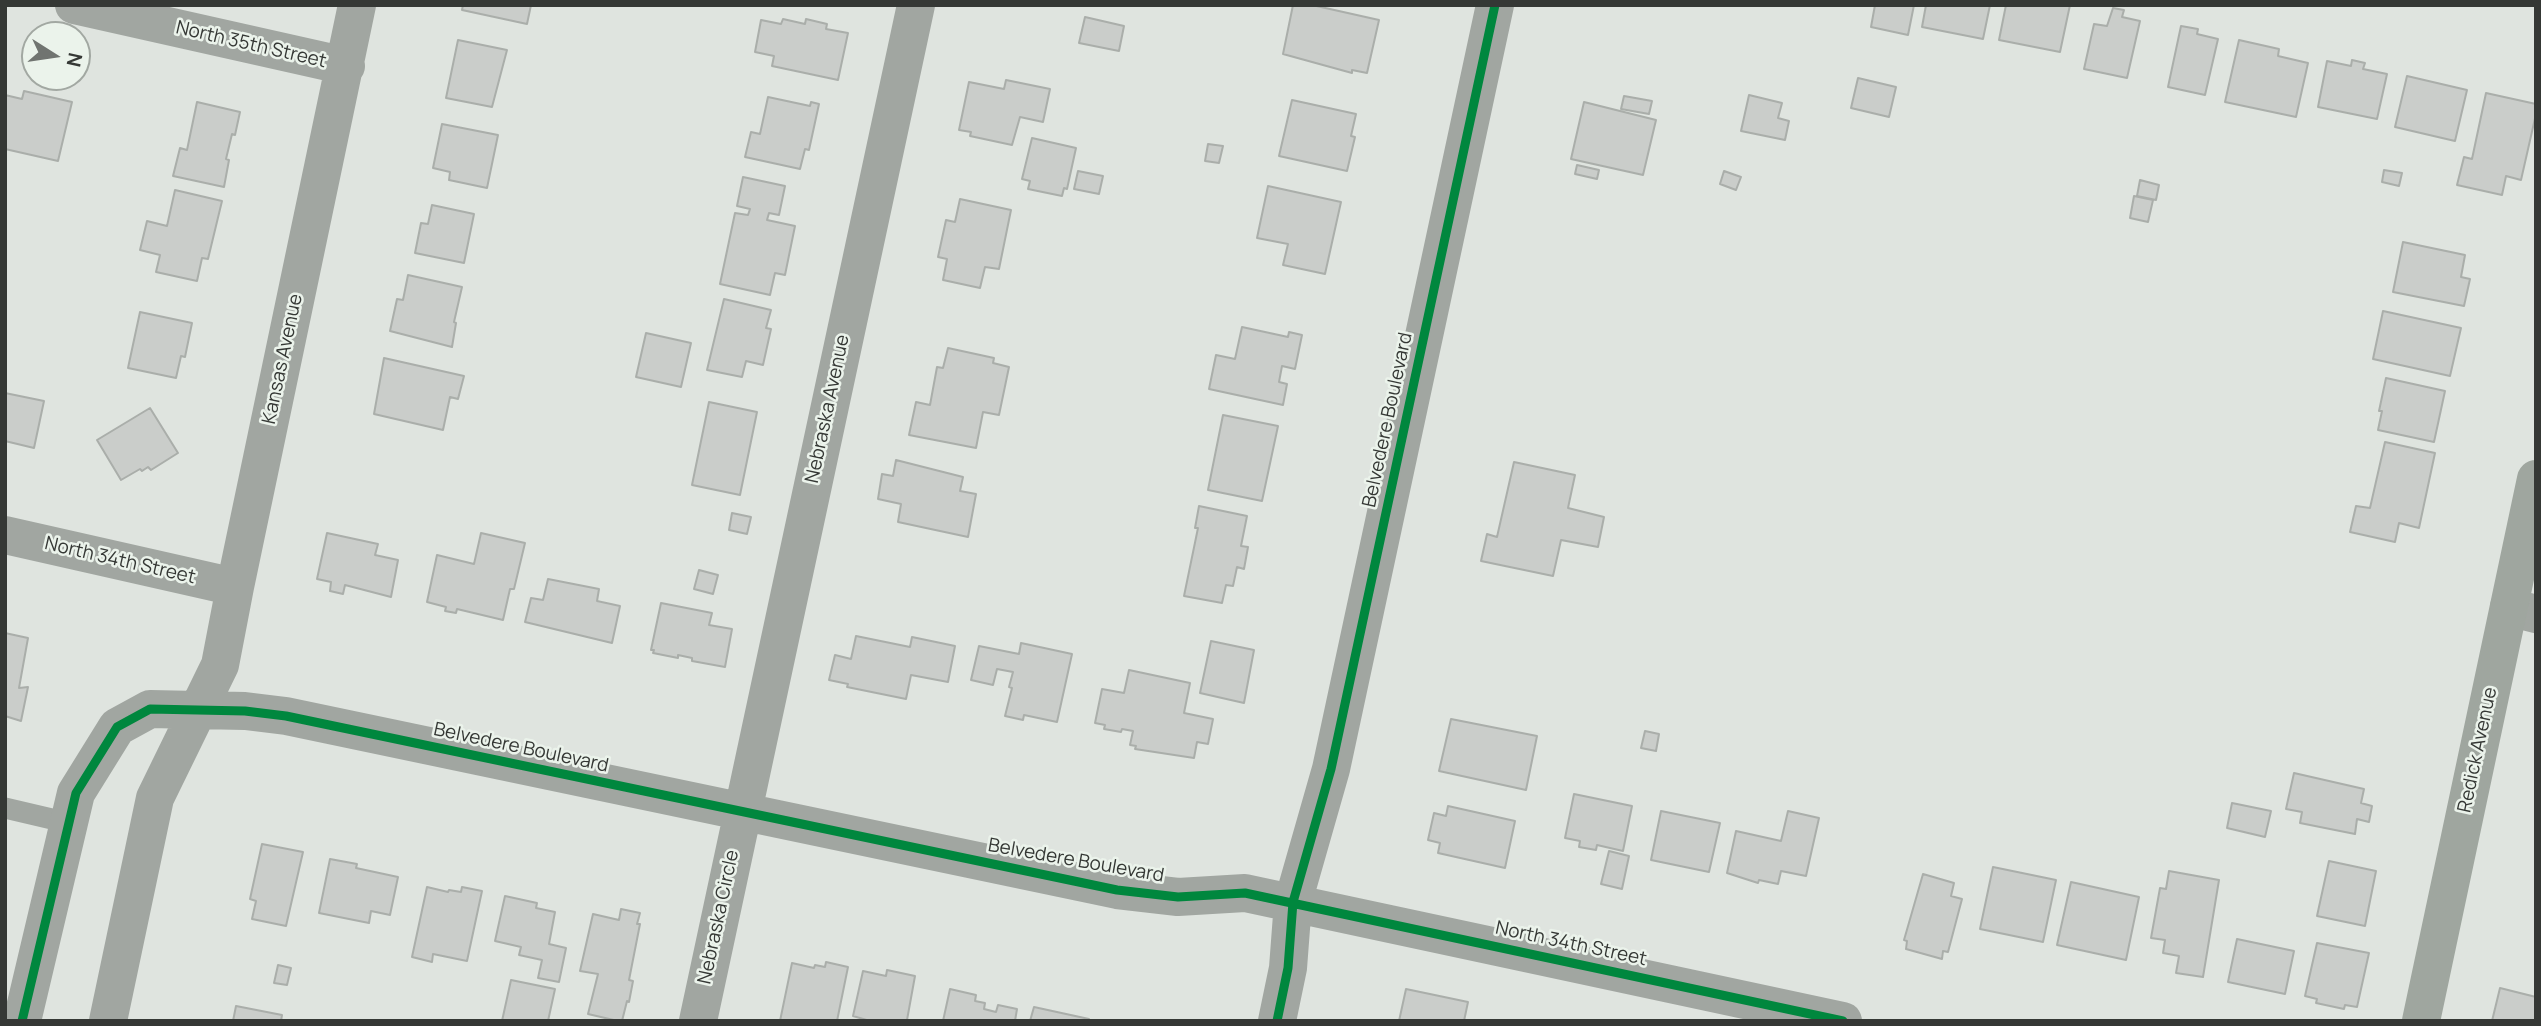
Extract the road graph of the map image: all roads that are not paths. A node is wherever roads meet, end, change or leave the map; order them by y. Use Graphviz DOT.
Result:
graph roads {
  1 [pos="74,5"];
  2 [pos="357,5"];
  3 [pos="916,5"];
  4 [pos="1494,5"];
  5 [pos="346,66"];
  6 [pos="2536,479"];
  7 [pos="5,535"];
  8 [pos="234,587"];
  9 [pos="2522,610"];
  10 [pos="200,710"];
  11 [pos="5,808"];
  12 [pos="741,812"];
  13 [pos="69,823"];
  14 [pos="1293,902"];
  15 [pos="22,1021"];
  16 [pos="108,1021"];
  17 [pos="698,1021"];
  18 [pos="1277,1021"];
  19 [pos="1843,1021"];
  20 [pos="2421,1021"];
  1 -- 5 [label="street, North 35th Street"];
  2 -- 5 [label="street, Kansas Avenue"];
  3 -- 12 [label="street, Nebraska Avenue"];
  4 -- 14 [label="street, Belvedere Boulevard"];
  5 -- 8 [label="street, Kansas Avenue"];
  6 -- 9 [label="street, Redick Avenue"];
  7 -- 8 [label="street, North 34th Street"];
  8 -- 10 [label="street, Kansas Avenue"];
  9 -- 20 [label="street, Redick Avenue"];
  10 -- 12 [label="street, Belvedere Boulevard"];
  10 -- 13 [label="street, Belvedere Boulevard"];
  10 -- 16 [label="street"];
  11 -- 13 [label="lane"];
  12 -- 14 [label="street, Belvedere Boulevard"];
  12 -- 17 [label="street, Nebraska Circle"];
  13 -- 15 [label="street, Belvedere Boulevard"];
  14 -- 18 [label="street"];
  14 -- 19 [label="street, North 34th Street"];
}
